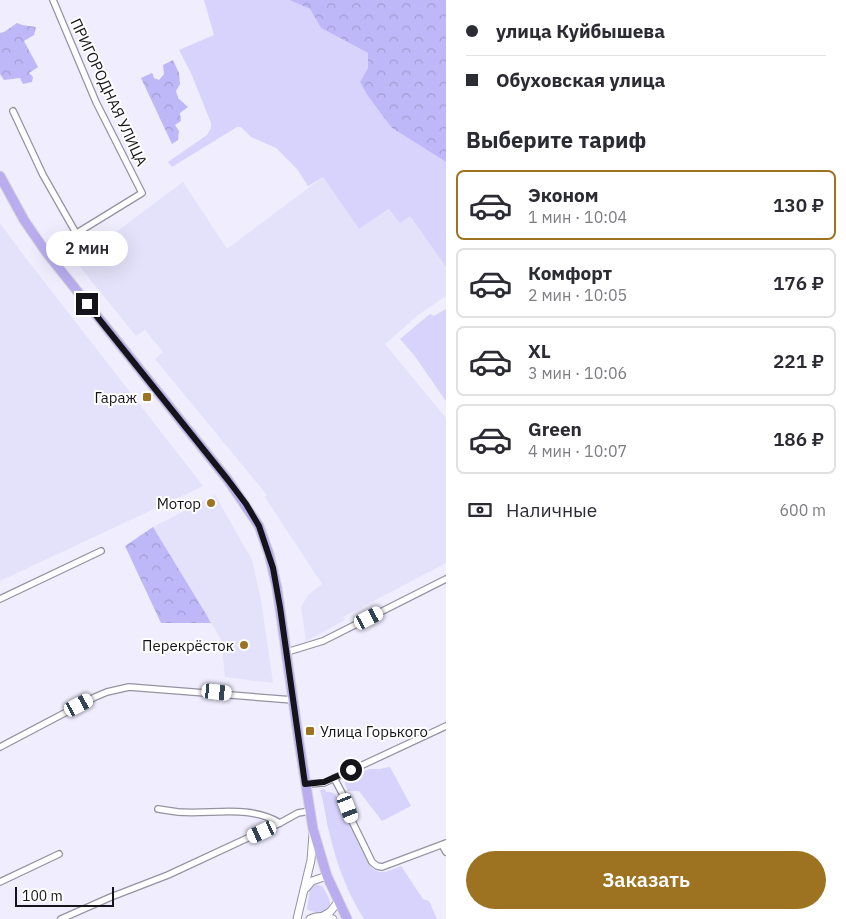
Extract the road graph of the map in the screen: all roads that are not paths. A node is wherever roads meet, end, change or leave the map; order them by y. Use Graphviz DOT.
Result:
graph roads {
  1 [pos="53,0"];
  2 [pos="13,111"];
  3 [pos="0,176"];
  4 [pos="76,233"];
  5 [pos="46,252"];
  6 [pos="101,551"];
  7 [pos="446,579"];
  8 [pos="0,599"];
  9 [pos="287,652"];
  10 [pos="293,700"];
  11 [pos="446,726"];
  12 [pos="0,747"];
  13 [pos="334,778"];
  14 [pos="305,784"];
  15 [pos="158,809"];
  16 [pos="310,810"];
  17 [pos="280,823"];
  18 [pos="313,829"];
  19 [pos="444,844"];
  20 [pos="446,852"];
  21 [pos="59,854"];
  22 [pos="327,876"];
  23 [pos="0,882"];
  24 [pos="304,890"];
  25 [pos="302,901"];
  26 [pos="338,902"];
  27 [pos="323,916"];
  28 [pos="312,918"];
  29 [pos="61,919"];
  30 [pos="297,919"];
  31 [pos="332,919"];
  32 [pos="347,919"];
  1 -- 4 [label="street, ПРИГОРОДНАЯ УЛИЦА"];
  2 -- 4 [label="street"];
  3 -- 5 [label="main road"];
  4 -- 5 [label="street"];
  5 -- 9 [label="main road"];
  6 -- 8 [label="street"];
  7 -- 9 [label="street"];
  9 -- 10 [label="main road"];
  10 -- 12 [label="street"];
  10 -- 14 [label="main road"];
  11 -- 13 [label="street"];
  13 -- 14 [label="street"];
  13 -- 19 [label="street"];
  14 -- 16 [label="main road"];
  15 -- 17 [label="street"];
  16 -- 17 [label="street"];
  16 -- 18 [label="main road"];
  17 -- 29 [label="street"];
  18 -- 22 [label="main road"];
  18 -- 24 [label="street"];
  19 -- 20 [label="street"];
  21 -- 23 [label="street"];
  22 -- 24 [label="street"];
  22 -- 26 [label="main road"];
  24 -- 25 [label="street"];
  25 -- 28 [label="street"];
  25 -- 30 [label="street"];
  26 -- 27 [label="street"];
  26 -- 32 [label="main road"];
  27 -- 28 [label="street"];
  27 -- 31 [label="street"];
}
